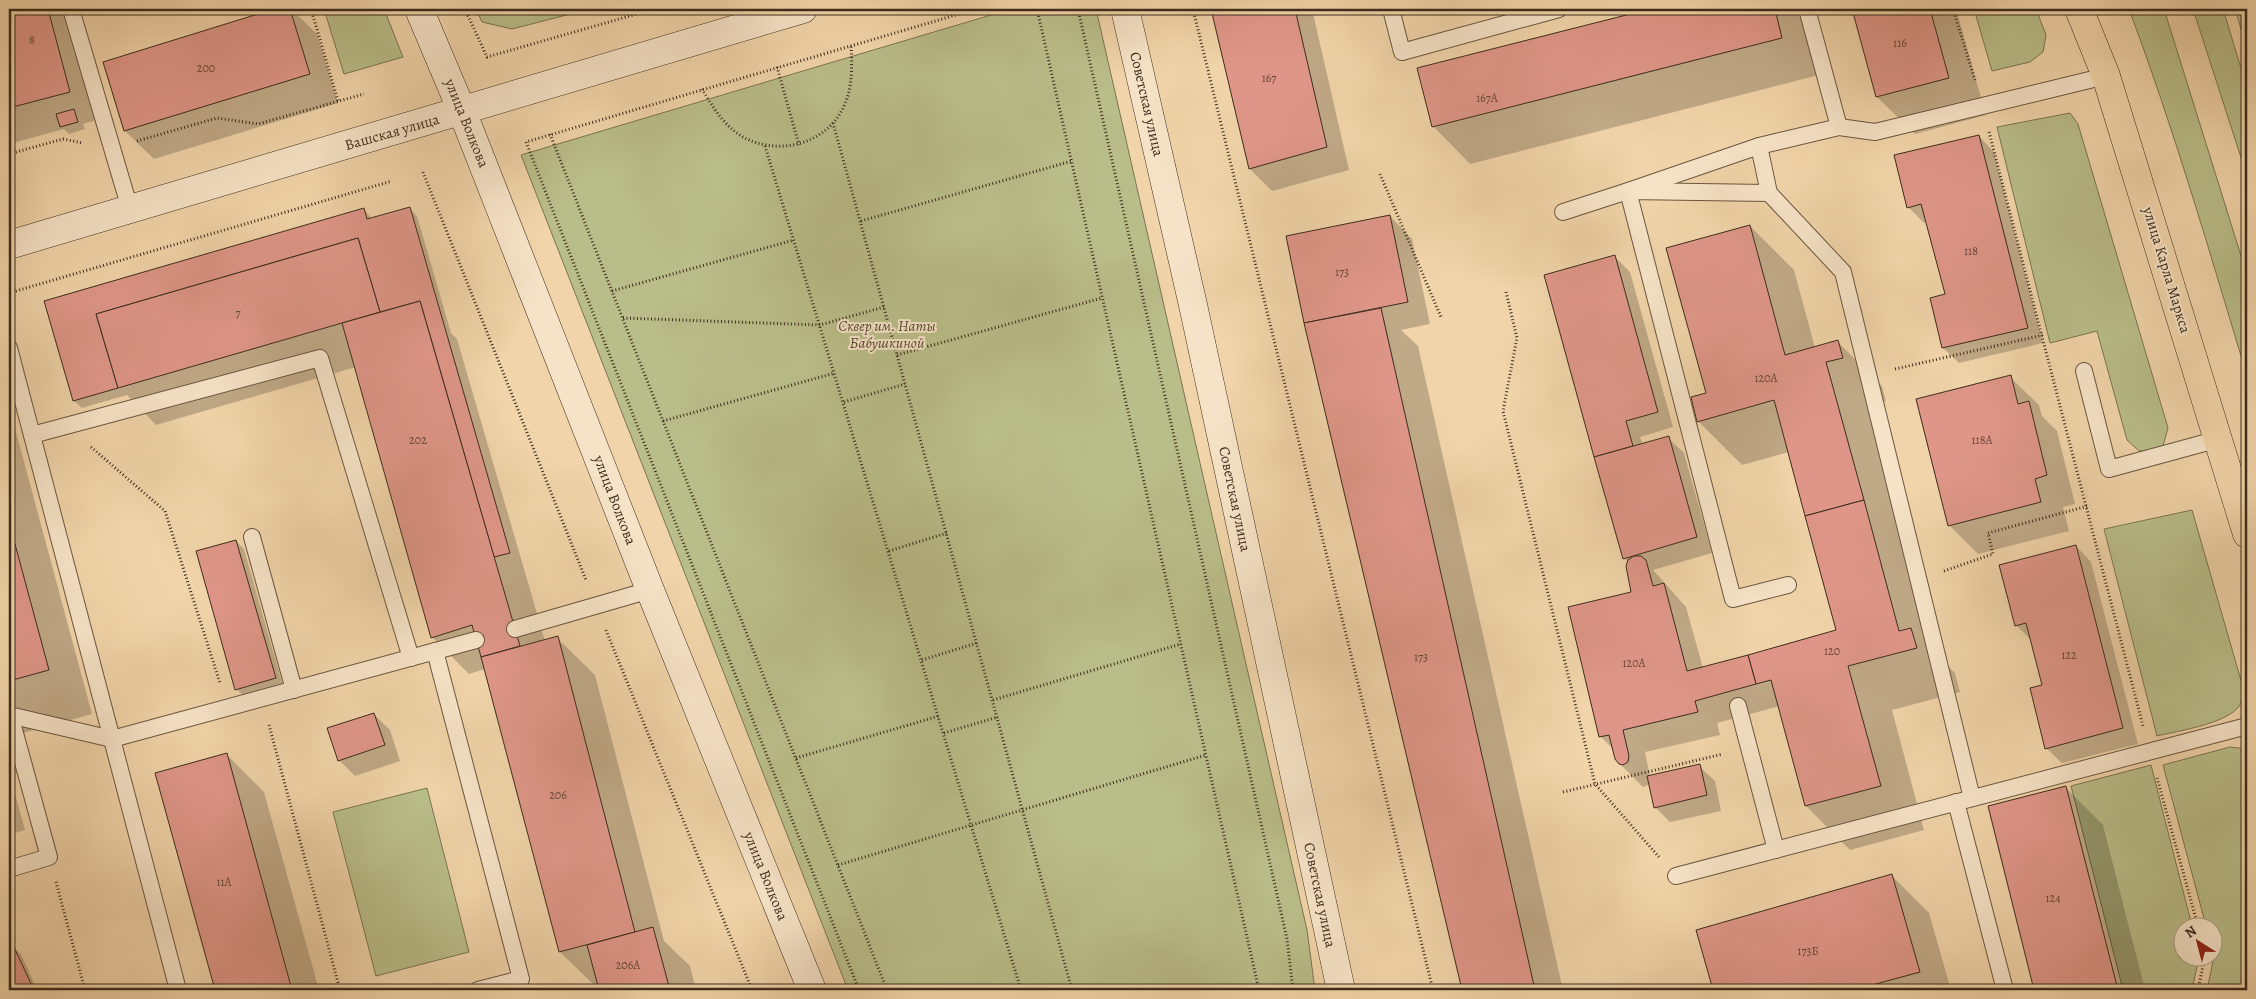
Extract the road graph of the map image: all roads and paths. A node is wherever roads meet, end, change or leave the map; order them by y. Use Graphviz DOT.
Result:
graph roads {
  1 [pos="71,9"];
  2 [pos="311,9"];
  3 [pos="419,9"];
  4 [pos="465,9"];
  5 [pos="654,9"];
  6 [pos="803,9"];
  7 [pos="976,9"];
  8 [pos="1037,9"];
  9 [pos="1078,9"];
  10 [pos="1125,9"];
  11 [pos="1193,9"];
  12 [pos="1392,9"];
  13 [pos="1558,9"];
  14 [pos="1807,9"];
  15 [pos="1953,9"];
  16 [pos="2079,9"];
  17 [pos="851,46"];
  18 [pos="777,67"];
  19 [pos="2106,76"];
  20 [pos="702,89"];
  21 [pos="364,94"];
  22 [pos="338,101"];
  23 [pos="1982,105"];
  24 [pos="462,111"];
  25 [pos="833,123"];
  26 [pos="1839,127"];
  27 [pos="550,134"];
  28 [pos="800,145"];
  29 [pos="766,146"];
  30 [pos="1759,146"];
  31 [pos="112,148"];
  32 [pos="9,154"];
  33 [pos="1072,161"];
  34 [pos="1380,174"];
  35 [pos="392,181"];
  36 [pos="1628,191"];
  37 [pos="1769,193"];
  38 [pos="130,209"];
  39 [pos="1563,212"];
  40 [pos="861,221"];
  41 [pos="794,240"];
  42 [pos="9,245"];
  43 [pos="612,291"];
  44 [pos="1506,292"];
  45 [pos="9,294"];
  46 [pos="1102,298"];
  47 [pos="884,307"];
  48 [pos="1440,317"];
  49 [pos="622,318"];
  50 [pos="820,325"];
  51 [pos="2043,336"];
  52 [pos="9,348"];
  53 [pos="897,355"];
  54 [pos="2084,371"];
  55 [pos="835,373"];
  56 [pos="1869,375"];
  57 [pos="906,384"];
  58 [pos="844,402"];
  59 [pos="663,421"];
  60 [pos="66,426"];
  61 [pos="32,435"];
  62 [pos="2219,439"];
  63 [pos="2241,489"];
  64 [pos="2088,506"];
  65 [pos="947,533"];
  66 [pos="2247,533"];
  67 [pos="252,537"];
  68 [pos="889,551"];
  69 [pos="1919,579"];
  70 [pos="1788,584"];
  71 [pos="650,590"];
  72 [pos="515,629"];
  73 [pos="476,640"];
  74 [pos="977,643"];
  75 [pos="1181,644"];
  76 [pos="435,651"];
  77 [pos="411,658"];
  78 [pos="922,660"];
  79 [pos="294,690"];
  80 [pos="262,698"];
  81 [pos="993,700"];
  82 [pos="1738,706"];
  83 [pos="228,708"];
  84 [pos="10,715"];
  85 [pos="939,716"];
  86 [pos="998,717"];
  87 [pos="2247,726"];
  88 [pos="944,733"];
  89 [pos="112,739"];
  90 [pos="1749,748"];
  91 [pos="2150,751"];
  92 [pos="1206,755"];
  93 [pos="796,758"];
  94 [pos="1595,784"];
  95 [pos="1563,792"];
  96 [pos="1964,800"];
  97 [pos="1024,810"];
  98 [pos="972,825"];
  99 [pos="1776,850"];
  100 [pos="49,857"];
  101 [pos="838,865"];
  102 [pos="9,869"];
  103 [pos="1676,876"];
  104 [pos="2195,916"];
  105 [pos="2203,966"];
  106 [pos="85,990"];
  107 [pos="178,990"];
  108 [pos="340,990"];
  109 [pos="478,990"];
  110 [pos="812,990"];
  111 [pos="859,990"];
  112 [pos="887,990"];
  113 [pos="1021,990"];
  114 [pos="1072,990"];
  115 [pos="1259,990"];
  116 [pos="1293,990"];
  117 [pos="1341,990"];
  118 [pos="1433,990"];
  119 [pos="2005,990"];
  120 [pos="2198,990"];
  1 -- 31 [label="lane"];
  2 -- 22 [label="path"];
  3 -- 24 [label="street, улица Волкова"];
  4 -- 5 [label="path"];
  6 -- 24 [label="street, Вашская улица"];
  7 -- 17 [label="path"];
  8 -- 33 [label="path"];
  9 -- 116 [label="path"];
  10 -- 117 [label="street, Советская улица"];
  11 -- 118 [label="path"];
  12 -- 13 [label="lane"];
  14 -- 26 [label="lane"];
  15 -- 23 [label="path"];
  16 -- 19 [label="main road, улица Карла Маркса"];
  17 -- 18 [label="path"];
  17 -- 25 [label="path"];
  18 -- 20 [label="path"];
  18 -- 28 [label="path"];
  19 -- 23 [label="lane"];
  19 -- 62 [label="main road, улица Карла Маркса"];
  20 -- 27 [label="path"];
  20 -- 29 [label="path"];
  21 -- 22 [label="path"];
  22 -- 31 [label="path"];
  23 -- 26 [label="lane"];
  23 -- 51 [label="path"];
  24 -- 38 [label="street, Вашская улица"];
  24 -- 71 [label="street, улица Волкова"];
  25 -- 28 [label="path"];
  25 -- 40 [label="path"];
  26 -- 30 [label="lane"];
  27 -- 43 [label="path"];
  27 -- 111 [label="path"];
  28 -- 29 [label="path"];
  29 -- 41 [label="path"];
  30 -- 36 [label="lane"];
  30 -- 37 [label="lane"];
  31 -- 32 [label="path"];
  31 -- 38 [label="lane"];
  33 -- 40 [label="path"];
  33 -- 46 [label="path"];
  34 -- 48 [label="path"];
  35 -- 45 [label="path"];
  36 -- 37 [label="lane"];
  36 -- 39 [label="lane"];
  36 -- 70 [label="lane"];
  37 -- 56 [label="lane"];
  38 -- 42 [label="street, Вашская улица"];
  40 -- 47 [label="path"];
  41 -- 43 [label="path"];
  41 -- 50 [label="path"];
  43 -- 49 [label="path"];
  44 -- 94 [label="path"];
  46 -- 53 [label="path"];
  46 -- 75 [label="path"];
  47 -- 50 [label="path"];
  47 -- 53 [label="path"];
  49 -- 50 [label="path"];
  49 -- 59 [label="path"];
  50 -- 55 [label="path"];
  51 -- 56 [label="path"];
  51 -- 64 [label="path"];
  52 -- 61 [label="lane"];
  53 -- 57 [label="path"];
  54 -- 62 [label="lane"];
  55 -- 58 [label="path"];
  55 -- 59 [label="path"];
  56 -- 69 [label="lane"];
  57 -- 58 [label="path"];
  57 -- 65 [label="path"];
  58 -- 68 [label="path"];
  59 -- 93 [label="path"];
  60 -- 61 [label="lane"];
  60 -- 77 [label="lane"];
  60 -- 83 [label="path"];
  61 -- 89 [label="lane"];
  62 -- 63 [label="main road, улица Карла Маркса"];
  63 -- 66 [label="main road, улица Карла Маркса"];
  64 -- 69 [label="path"];
  64 -- 91 [label="path"];
  65 -- 68 [label="path"];
  65 -- 74 [label="path"];
  67 -- 79 [label="lane"];
  68 -- 78 [label="path"];
  69 -- 96 [label="lane"];
  71 -- 72 [label="lane"];
  71 -- 110 [label="street, улица Волкова"];
  73 -- 76 [label="lane"];
  74 -- 78 [label="path"];
  74 -- 81 [label="path"];
  75 -- 81 [label="path"];
  75 -- 92 [label="path"];
  76 -- 77 [label="lane"];
  76 -- 109 [label="lane"];
  77 -- 79 [label="lane"];
  78 -- 85 [label="path"];
  79 -- 80 [label="lane"];
  80 -- 83 [label="lane"];
  80 -- 108 [label="path"];
  81 -- 86 [label="path"];
  82 -- 90 [label="lane"];
  83 -- 89 [label="lane"];
  84 -- 89 [label="lane"];
  84 -- 100 [label="lane"];
  85 -- 88 [label="path"];
  85 -- 93 [label="path"];
  86 -- 88 [label="path"];
  86 -- 97 [label="path"];
  87 -- 91 [label="lane"];
  88 -- 98 [label="path"];
  89 -- 107 [label="lane"];
  90 -- 94 [label="path"];
  90 -- 99 [label="lane"];
  91 -- 96 [label="lane"];
  91 -- 104 [label="path"];
  92 -- 97 [label="path"];
  92 -- 115 [label="path"];
  93 -- 101 [label="path"];
  94 -- 95 [label="path"];
  94 -- 103 [label="path"];
  96 -- 99 [label="lane"];
  96 -- 119 [label="lane"];
  97 -- 98 [label="path"];
  97 -- 114 [label="path"];
  98 -- 101 [label="path"];
  98 -- 113 [label="path"];
  99 -- 103 [label="lane"];
  100 -- 102 [label="lane"];
  100 -- 106 [label="path"];
  101 -- 112 [label="path"];
  105 -- 120 [label="path"];
}
